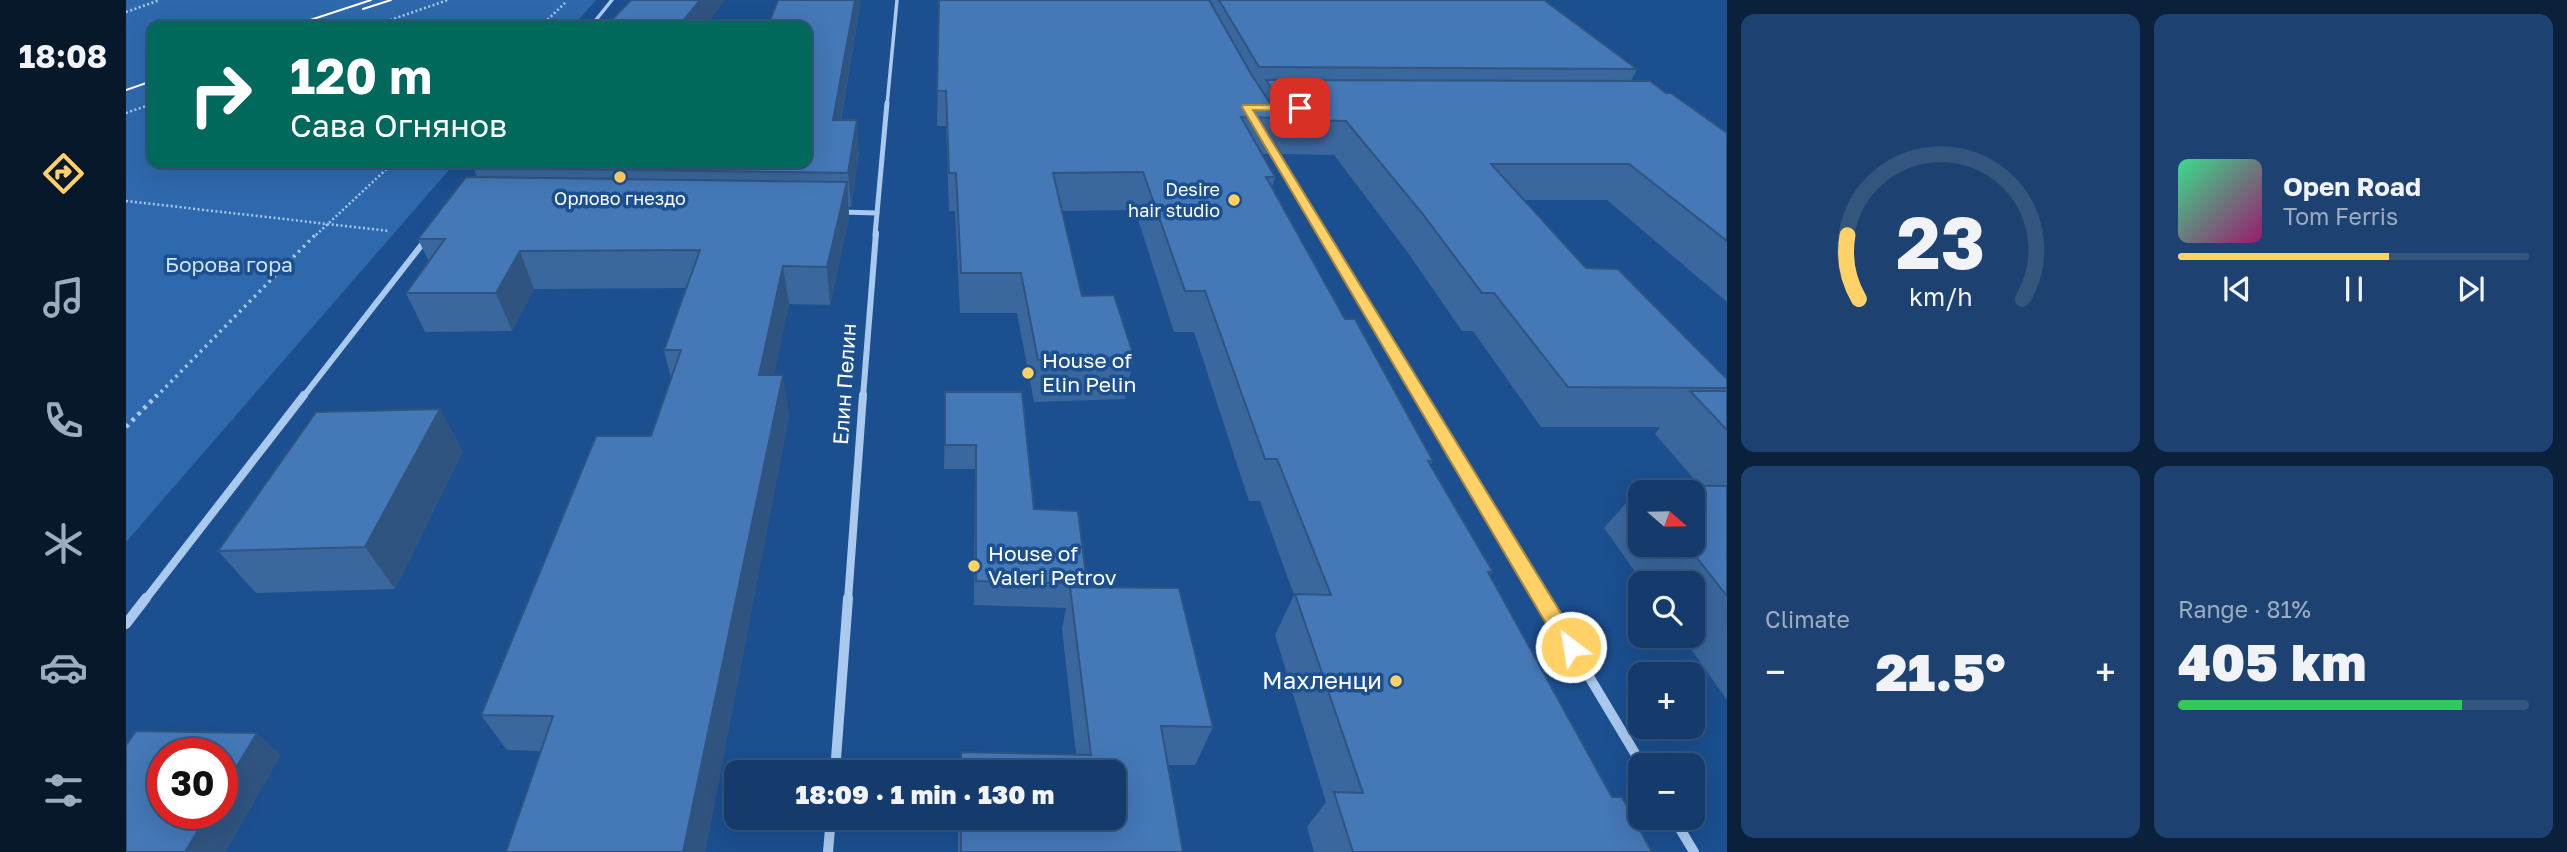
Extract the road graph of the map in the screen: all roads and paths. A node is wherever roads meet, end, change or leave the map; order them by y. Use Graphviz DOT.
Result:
graph roads {
  1 [pos="160,0"];
  2 [pos="448,0"];
  3 [pos="569,0"];
  4 [pos="612,0"];
  5 [pos="897,0"];
  6 [pos="126,12"];
  7 [pos="387,21"];
  8 [pos="546,21"];
  9 [pos="596,21"];
  10 [pos="147,106"];
  11 [pos="126,113"];
  12 [pos="1261,131"];
  13 [pos="388,168"];
  14 [pos="126,201"];
  15 [pos="836,212"];
  16 [pos="877,213"];
  17 [pos="326,224"];
  18 [pos="436,226"];
  19 [pos="428,236"];
  20 [pos="126,428"];
  21 [pos="126,624"];
  22 [pos="1635,753"];
  23 [pos="836,760"];
  24 [pos="830,830"];
  25 [pos="1681,830"];
  26 [pos="828,852"];
  27 [pos="1694,852"];
  1 -- 6 [label="path"];
  2 -- 7 [label="path"];
  3 -- 8 [label="path"];
  4 -- 9 [label="street"];
  5 -- 16 [label="street, Елин Пелин"];
  10 -- 11 [label="path"];
  12 -- 22 [label="street"];
  13 -- 17 [label="path"];
  14 -- 17 [label="path"];
  15 -- 16 [label="street"];
  16 -- 23 [label="street, Елин Пелин"];
  17 -- 19 [label="path"];
  17 -- 20 [label="path"];
  18 -- 19 [label="street"];
  19 -- 21 [label="street"];
  24 -- 26 [label="street"];
  25 -- 27 [label="street"];
}
